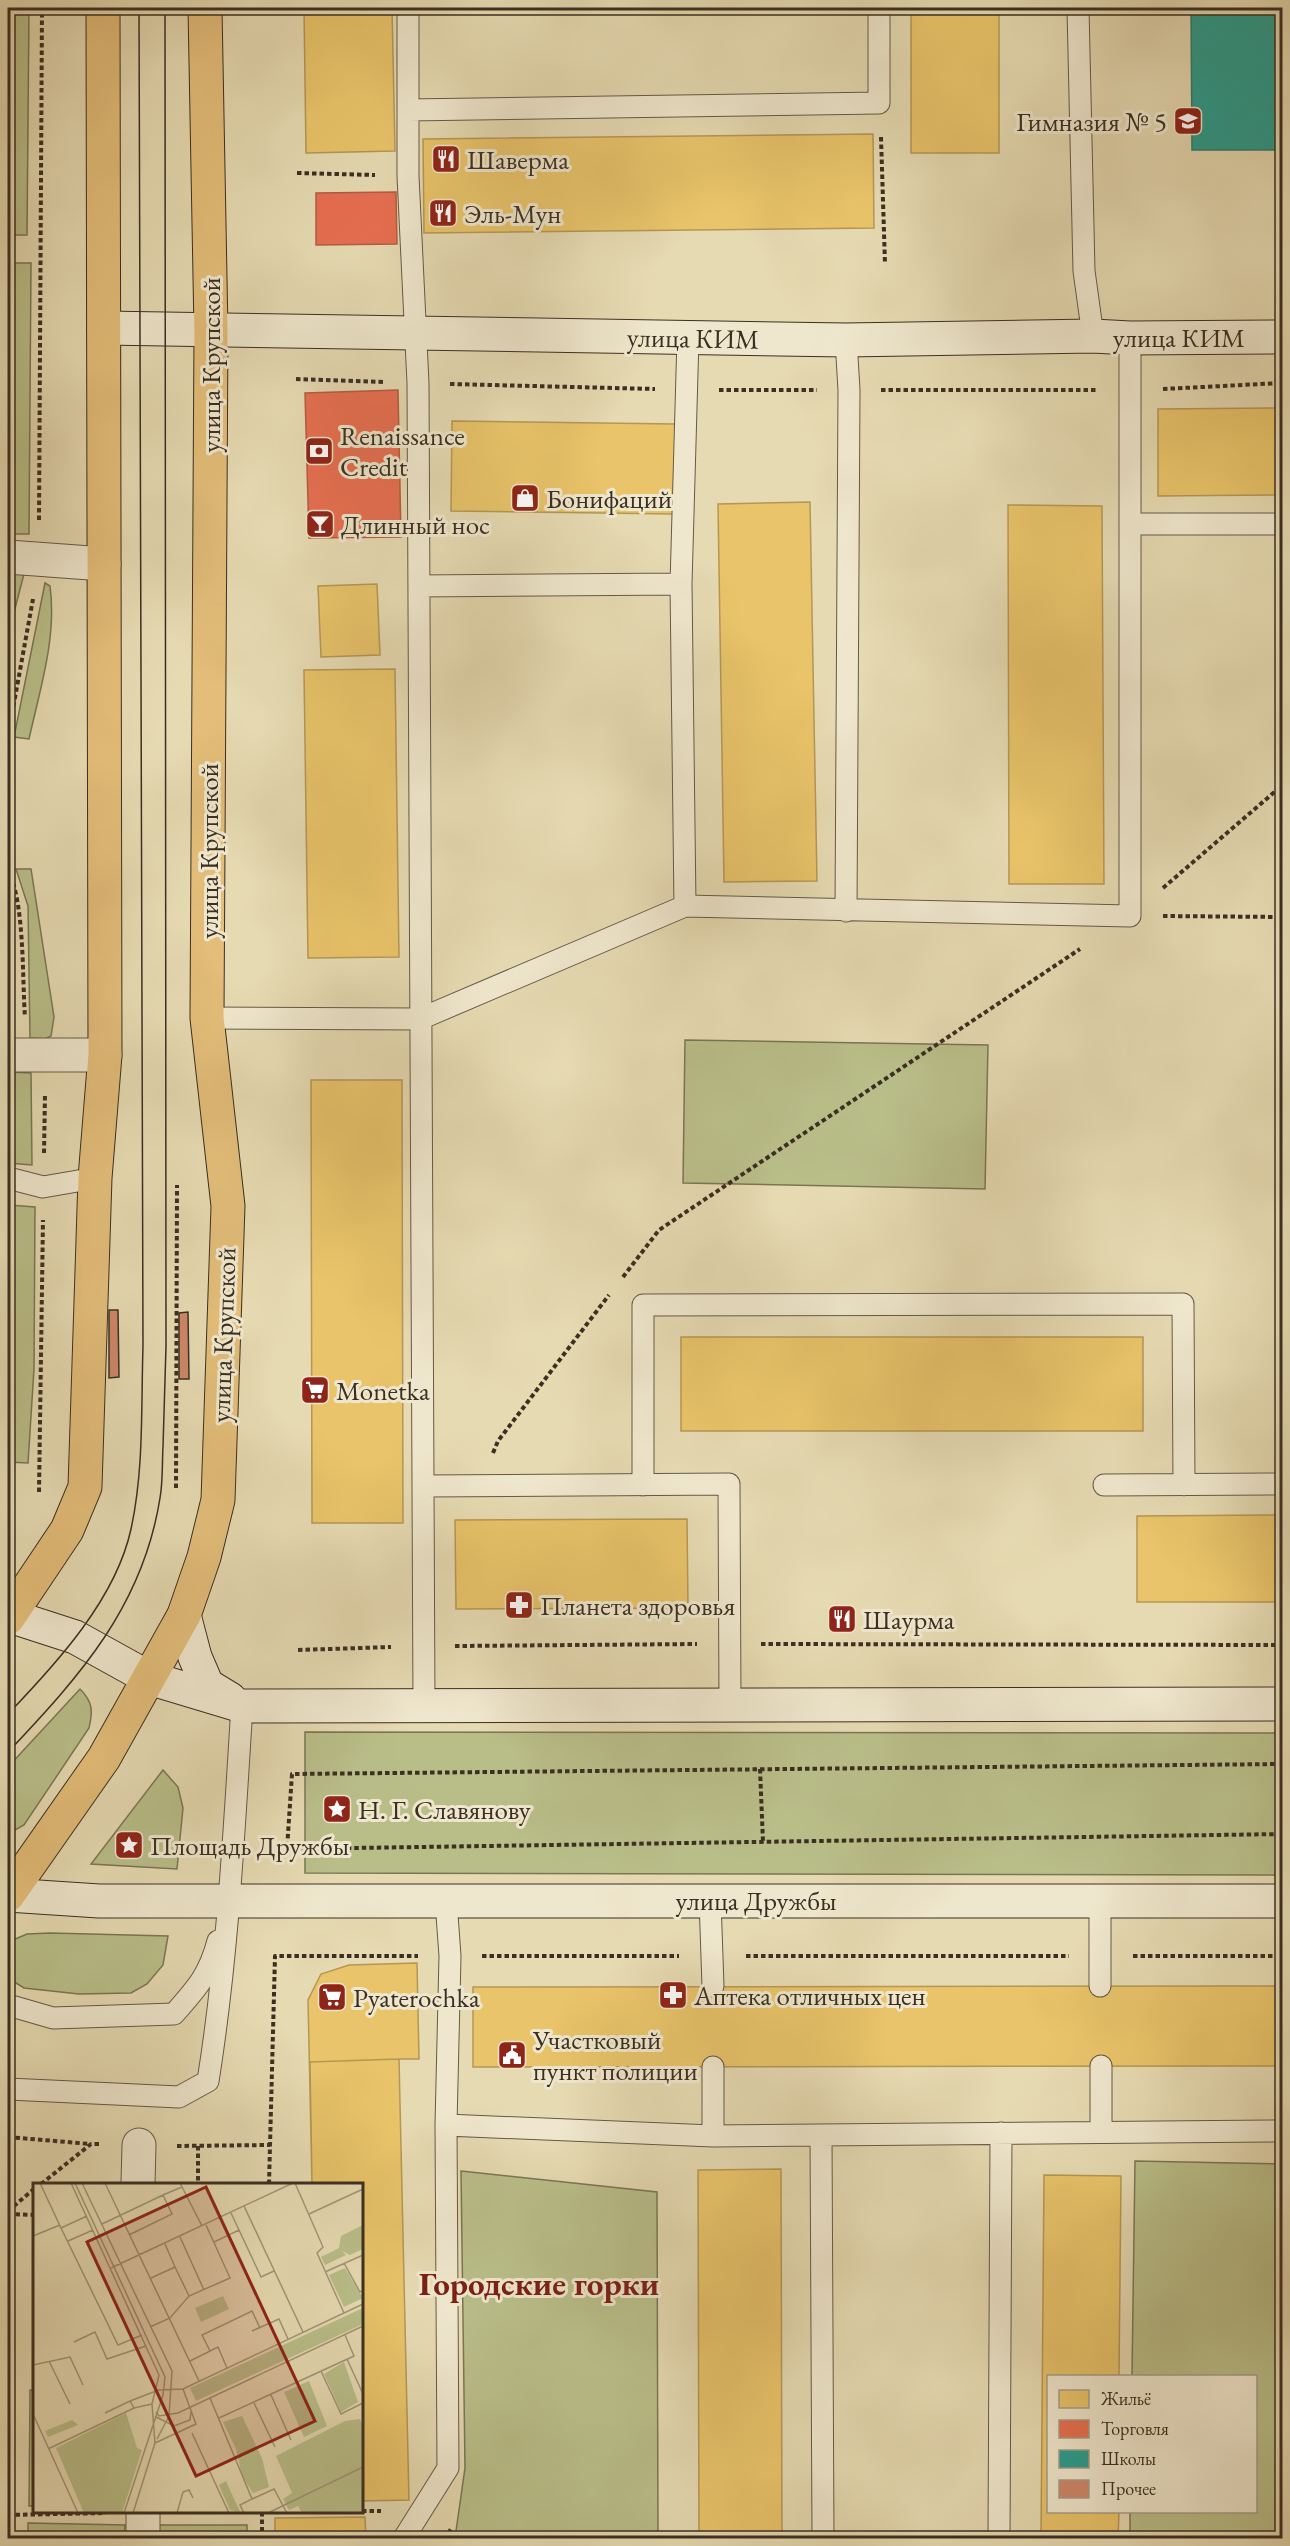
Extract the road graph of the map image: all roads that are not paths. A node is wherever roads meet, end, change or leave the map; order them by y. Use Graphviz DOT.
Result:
graph roads {
  1 [pos="103,8"];
  2 [pos="205,8"];
  3 [pos="408,8"];
  4 [pos="879,8"];
  5 [pos="1078,8"];
  6 [pos="408,110"];
  7 [pos="104,328"];
  8 [pos="211,331"];
  9 [pos="414,333"];
  10 [pos="1093,336"];
  11 [pos="1282,337"];
  12 [pos="688,338"];
  13 [pos="1130,338"];
  14 [pos="846,340"];
  15 [pos="1131,524"];
  16 [pos="1282,524"];
  17 [pos="23,558"];
  18 [pos="104,564"];
  19 [pos="681,584"];
  20 [pos="418,586"];
  21 [pos="685,906"];
  22 [pos="846,911"];
  23 [pos="207,1018"];
  24 [pos="420,1019"];
  25 [pos="8,1055"];
  26 [pos="105,1055"];
  27 [pos="8,1178"];
  28 [pos="95,1178"];
  29 [pos="1282,1484"];
  30 [pos="643,1485"];
  31 [pos="1104,1485"];
  32 [pos="1184,1485"];
  33 [pos="423,1486"];
  34 [pos="184,1615"];
  35 [pos="8,1616"];
  36 [pos="149,1678"];
  37 [pos="1282,1704"];
  38 [pos="730,1705"];
  39 [pos="242,1706"];
  40 [pos="424,1706"];
  41 [pos="8,1895"];
  42 [pos="230,1900"];
  43 [pos="710,1900"];
  44 [pos="446,1901"];
  45 [pos="1100,1901"];
  46 [pos="1282,1901"];
  47 [pos="713,1986"];
  48 [pos="1100,1986"];
  49 [pos="8,2005"];
  50 [pos="1101,2066"];
  51 [pos="713,2067"];
  52 [pos="8,2089"];
  53 [pos="446,2125"];
  54 [pos="1282,2131"];
  55 [pos="1101,2132"];
  56 [pos="1001,2133"];
  57 [pos="821,2135"];
  58 [pos="713,2136"];
  59 [pos="139,2145"];
  60 [pos="138,2183"];
  61 [pos="143,2513"];
  62 [pos="143,2538"];
  63 [pos="404,2538"];
  64 [pos="823,2538"];
  65 [pos="999,2538"];
  1 -- 7 [label="main road"];
  2 -- 8 [label="main road, улица Крупской"];
  3 -- 6 [label="lane"];
  4 -- 6 [label="lane"];
  5 -- 10 [label="lane"];
  6 -- 9 [label="lane"];
  7 -- 8 [label="main road, улица КИМ"];
  7 -- 18 [label="main road"];
  8 -- 9 [label="main road, улица КИМ"];
  8 -- 23 [label="main road, улица Крупской"];
  9 -- 12 [label="main road, улица КИМ"];
  9 -- 20 [label="lane"];
  10 -- 13 [label="main road, улица КИМ"];
  10 -- 14 [label="main road, улица КИМ"];
  11 -- 13 [label="main road, улица КИМ"];
  12 -- 14 [label="main road, улица КИМ"];
  12 -- 19 [label="lane"];
  13 -- 15 [label="lane"];
  14 -- 22 [label="lane"];
  15 -- 16 [label="lane"];
  15 -- 22 [label="lane"];
  17 -- 18 [label="main road"];
  18 -- 26 [label="main road"];
  19 -- 20 [label="lane"];
  19 -- 21 [label="lane"];
  20 -- 24 [label="lane"];
  21 -- 22 [label="lane"];
  21 -- 24 [label="lane"];
  23 -- 24 [label="lane"];
  23 -- 34 [label="main road, улица Крупской"];
  24 -- 33 [label="lane"];
  25 -- 26 [label="main road"];
  26 -- 28 [label="main road"];
  27 -- 28 [label="lane"];
  28 -- 35 [label="main road"];
  29 -- 32 [label="lane"];
  30 -- 32 [label="lane"];
  30 -- 33 [label="lane"];
  30 -- 38 [label="lane"];
  31 -- 32 [label="lane"];
  33 -- 40 [label="lane"];
  34 -- 36 [label="main road, улица Крупской"];
  34 -- 39 [label="main road"];
  35 -- 36 [label="main road"];
  36 -- 39 [label="main road"];
  36 -- 41 [label="main road, улица Крупской"];
  37 -- 38 [label="main road"];
  38 -- 40 [label="main road"];
  39 -- 40 [label="main road"];
  39 -- 42 [label="lane"];
  41 -- 42 [label="main road"];
  42 -- 44 [label="main road, улица Дружбы"];
  42 -- 49 [label="lane"];
  42 -- 52 [label="lane"];
  43 -- 44 [label="main road, улица Дружбы"];
  43 -- 45 [label="main road, улица Дружбы"];
  43 -- 47 [label="lane"];
  44 -- 53 [label="lane"];
  45 -- 46 [label="main road, улица Дружбы"];
  45 -- 48 [label="lane"];
  50 -- 55 [label="lane"];
  51 -- 58 [label="lane"];
  53 -- 58 [label="lane"];
  53 -- 63 [label="lane"];
  54 -- 55 [label="lane"];
  55 -- 56 [label="lane"];
  56 -- 57 [label="lane"];
  56 -- 65 [label="lane"];
  57 -- 58 [label="lane"];
  57 -- 64 [label="lane"];
  59 -- 60 [label="main road"];
  61 -- 62 [label="main road"];
}
